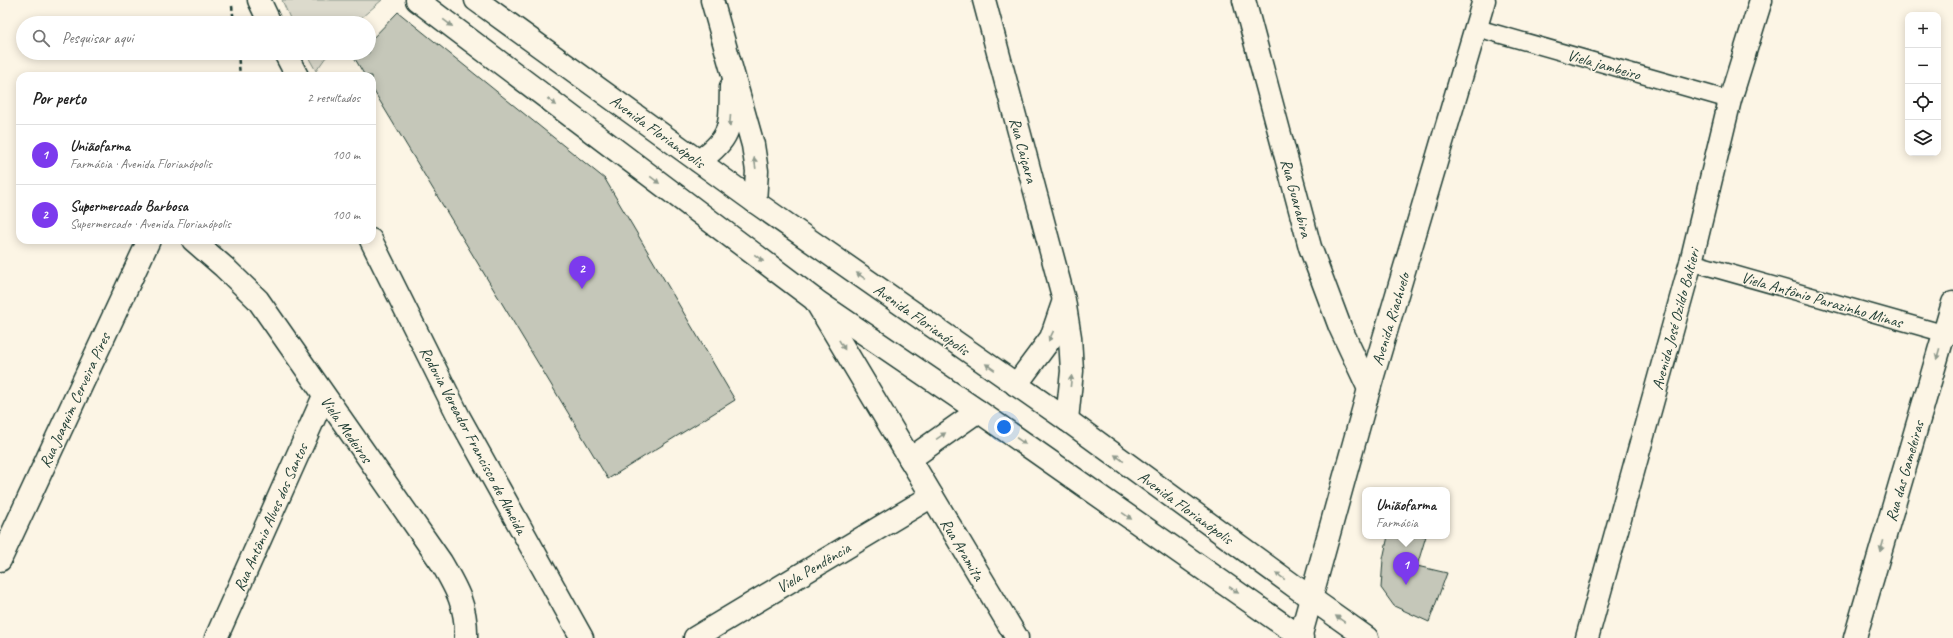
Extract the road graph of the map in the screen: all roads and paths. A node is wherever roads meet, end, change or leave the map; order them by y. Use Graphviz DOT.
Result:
graph roads {
  1 [pos="232,0"];
  2 [pos="259,0"];
  3 [pos="417,0"];
  4 [pos="476,0"];
  5 [pos="712,0"];
  6 [pos="984,0"];
  7 [pos="1244,0"];
  8 [pos="1484,0"];
  9 [pos="1761,0"];
  10 [pos="233,16"];
  11 [pos="267,16"];
  12 [pos="1478,28"];
  13 [pos="239,60"];
  14 [pos="289,60"];
  15 [pos="732,68"];
  16 [pos="240,72"];
  17 [pos="295,72"];
  18 [pos="1730,100"];
  19 [pos="699,161"];
  20 [pos="755,202"];
  21 [pos="147,244"];
  22 [pos="198,244"];
  23 [pos="373,244"];
  24 [pos="1691,262"];
  25 [pos="815,300"];
  26 [pos="1064,300"];
  27 [pos="1953,304"];
  28 [pos="1949,334"];
  29 [pos="1016,385"];
  30 [pos="1369,389"];
  31 [pos="324,396"];
  32 [pos="978,411"];
  33 [pos="1067,420"];
  34 [pos="910,459"];
  35 [pos="932,496"];
  36 [pos="0,560"];
  37 [pos="1312,600"];
  38 [pos="1301,637"];
  39 [pos="216,638"];
  40 [pos="466,638"];
  41 [pos="582,638"];
  42 [pos="695,638"];
  43 [pos="1017,638"];
  44 [pos="1368,638"];
  45 [pos="1587,638"];
  46 [pos="1855,638"];
  1 -- 10 [label="path"];
  2 -- 11 [label="street"];
  3 -- 25 [label="street, one-way"];
  4 -- 19 [label="street, Avenida Florianópolis"];
  5 -- 15 [label="street"];
  6 -- 26 [label="street, Rua Caiçara"];
  7 -- 30 [label="street, Rua Guarabira"];
  8 -- 12 [label="street, Avenida Riachuelo"];
  9 -- 18 [label="street, Avenida José Ozildo Baltieri"];
  12 -- 18 [label="lane, Viela jambeiro"];
  12 -- 30 [label="street, Avenida Riachuelo"];
  13 -- 16 [label="path"];
  14 -- 17 [label="street"];
  15 -- 19 [label="street, one-way"];
  20 -- 15 [label="street, one-way"];
  18 -- 24 [label="street, Avenida José Ozildo Baltieri"];
  19 -- 20 [label="street, Avenida Florianópolis"];
  29 -- 20 [label="street, Avenida Florianópolis, one-way"];
  21 -- 36 [label="street, Rua Joaquim Cerveira Pires"];
  22 -- 31 [label="street, Viela Medeiros"];
  23 -- 41 [label="street, Rodovia Vereador Francisco de Almeida"];
  24 -- 28 [label="lane, Viela Antônio Parazinho Minas"];
  24 -- 45 [label="street, Avenida José Ozildo Baltieri"];
  25 -- 32 [label="street"];
  25 -- 34 [label="street, Rua Aramita, one-way"];
  26 -- 29 [label="street, one-way"];
  33 -- 26 [label="street, Rua Caiçara, one-way"];
  27 -- 28 [label="street, Rua das Gameleiras"];
  28 -- 46 [label="street, Rua das Gameleiras, one-way"];
  29 -- 33 [label="street, Avenida Florianópolis"];
  30 -- 37 [label="street, Avenida Riachuelo"];
  31 -- 39 [label="street, Rua Antônio Alves dos Santos"];
  31 -- 40 [label="street, Viela Medeiros"];
  34 -- 32 [label="street, one-way"];
  32 -- 38 [label="street, one-way"];
  37 -- 33 [label="street, Avenida Florianópolis, one-way"];
  34 -- 35 [label="street, Rua Aramita"];
  35 -- 42 [label="street, Viela Pendência"];
  35 -- 43 [label="street, Rua Aramita"];
  37 -- 38 [label="street, Avenida Riachuelo"];
  44 -- 37 [label="street, Avenida Florianópolis, one-way"];
}
